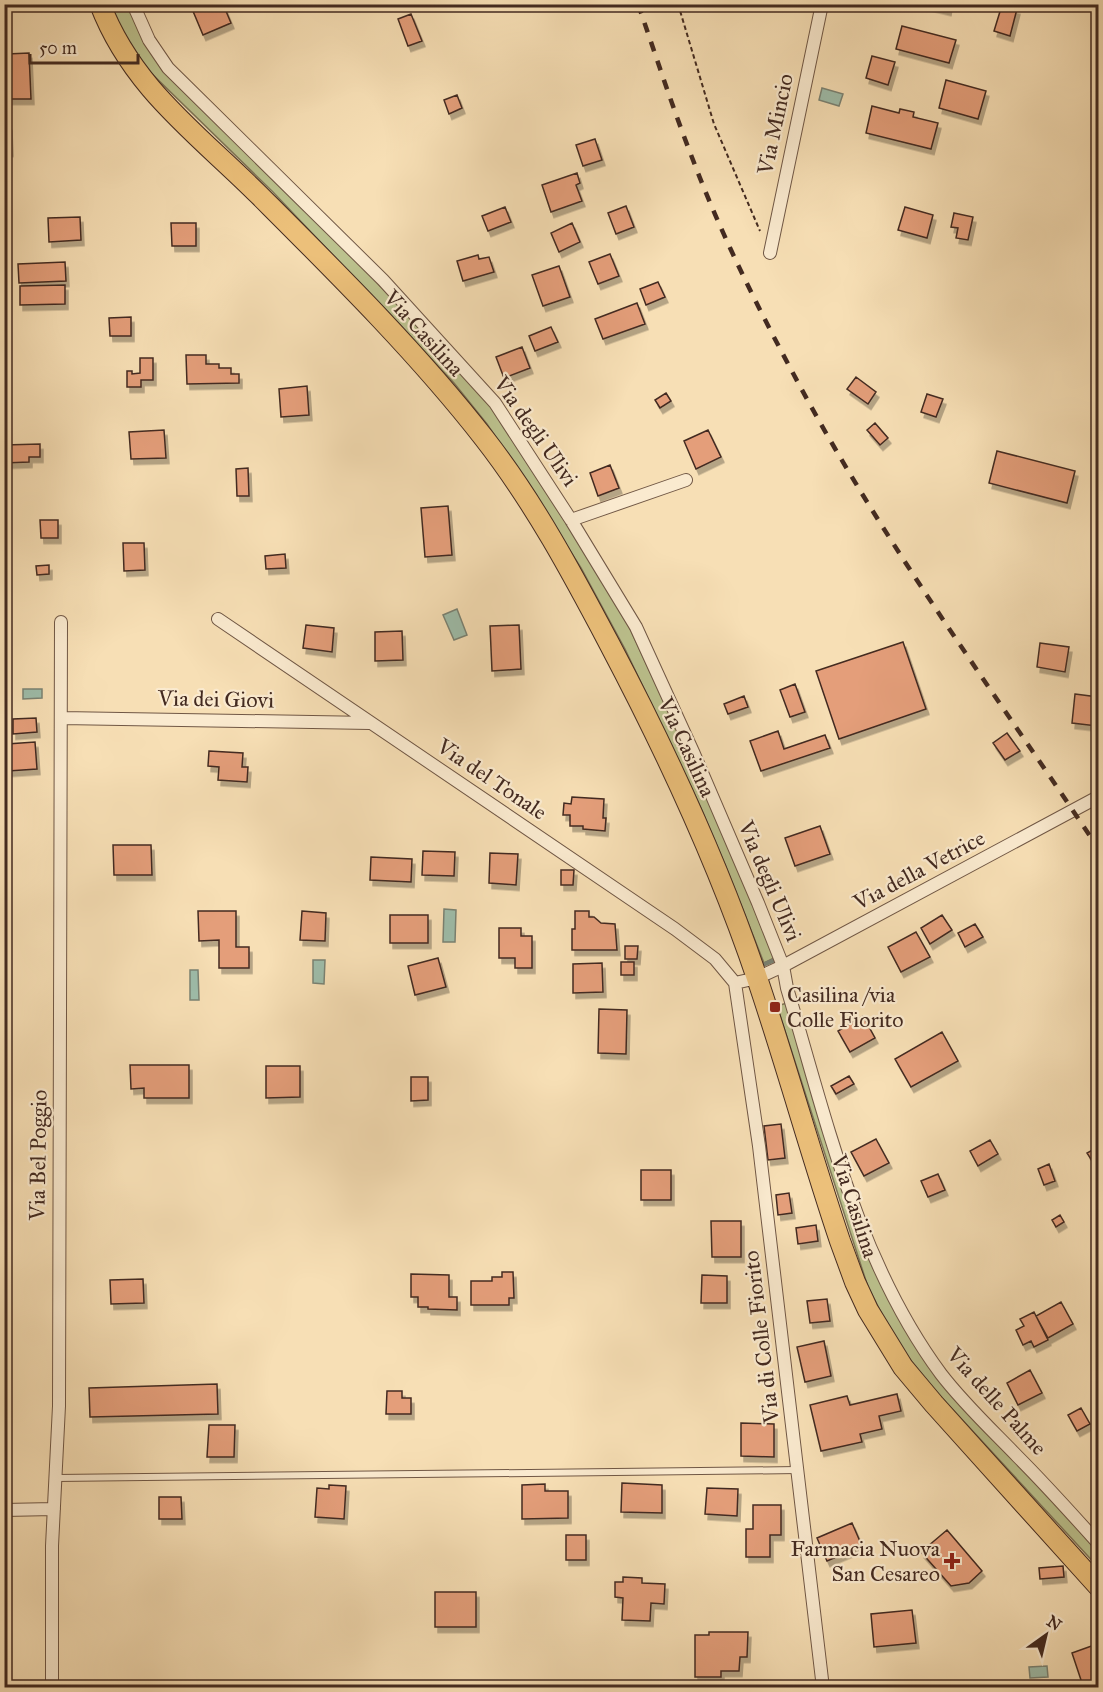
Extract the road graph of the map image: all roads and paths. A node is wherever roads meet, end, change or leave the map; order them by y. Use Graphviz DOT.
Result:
graph roads {
  1 [pos="100,4"];
  2 [pos="678,4"];
  3 [pos="822,4"];
  4 [pos="135,5"];
  5 [pos="770,253"];
  6 [pos="686,480"];
  7 [pos="571,520"];
  8 [pos="218,619"];
  9 [pos="61,622"];
  10 [pos="62,718"];
  11 [pos="370,723"];
  12 [pos="1098,797"];
  13 [pos="783,966"];
  14 [pos="757,978"];
  15 [pos="735,983"];
  16 [pos="798,1470"];
  17 [pos="55,1478"];
  18 [pos="54,1509"];
  19 [pos="4,1510"];
  20 [pos="1098,1543"];
  21 [pos="1098,1586"];
  22 [pos="52,1688"];
  23 [pos="823,1688"];
  1 -- 14 [label="main road, Via Casilina"];
  2 -- 5 [label="path"];
  3 -- 5 [label="street, Via Mincio"];
  4 -- 7 [label="street, Via degli Ulivi"];
  6 -- 7 [label="street"];
  7 -- 13 [label="street, Via degli Ulivi"];
  8 -- 11 [label="street, Via del Tonale"];
  9 -- 10 [label="street, Via Bel Poggio"];
  10 -- 11 [label="street, Via dei Giovi"];
  10 -- 17 [label="street, Via Bel Poggio"];
  11 -- 15 [label="street, Via del Tonale"];
  12 -- 13 [label="street, Via della Vetrice"];
  13 -- 14 [label="street, Via della Vetrice"];
  13 -- 20 [label="street, Via delle Palme"];
  14 -- 15 [label="street, Via della Vetrice"];
  14 -- 21 [label="main road, Via Casilina"];
  15 -- 16 [label="street, Via di Colle Fiorito"];
  16 -- 17 [label="lane"];
  16 -- 23 [label="street, Via di Colle Fiorito"];
  17 -- 18 [label="street, Via Bel Poggio"];
  18 -- 19 [label="street"];
  18 -- 22 [label="street, Via Bel Poggio"];
}
